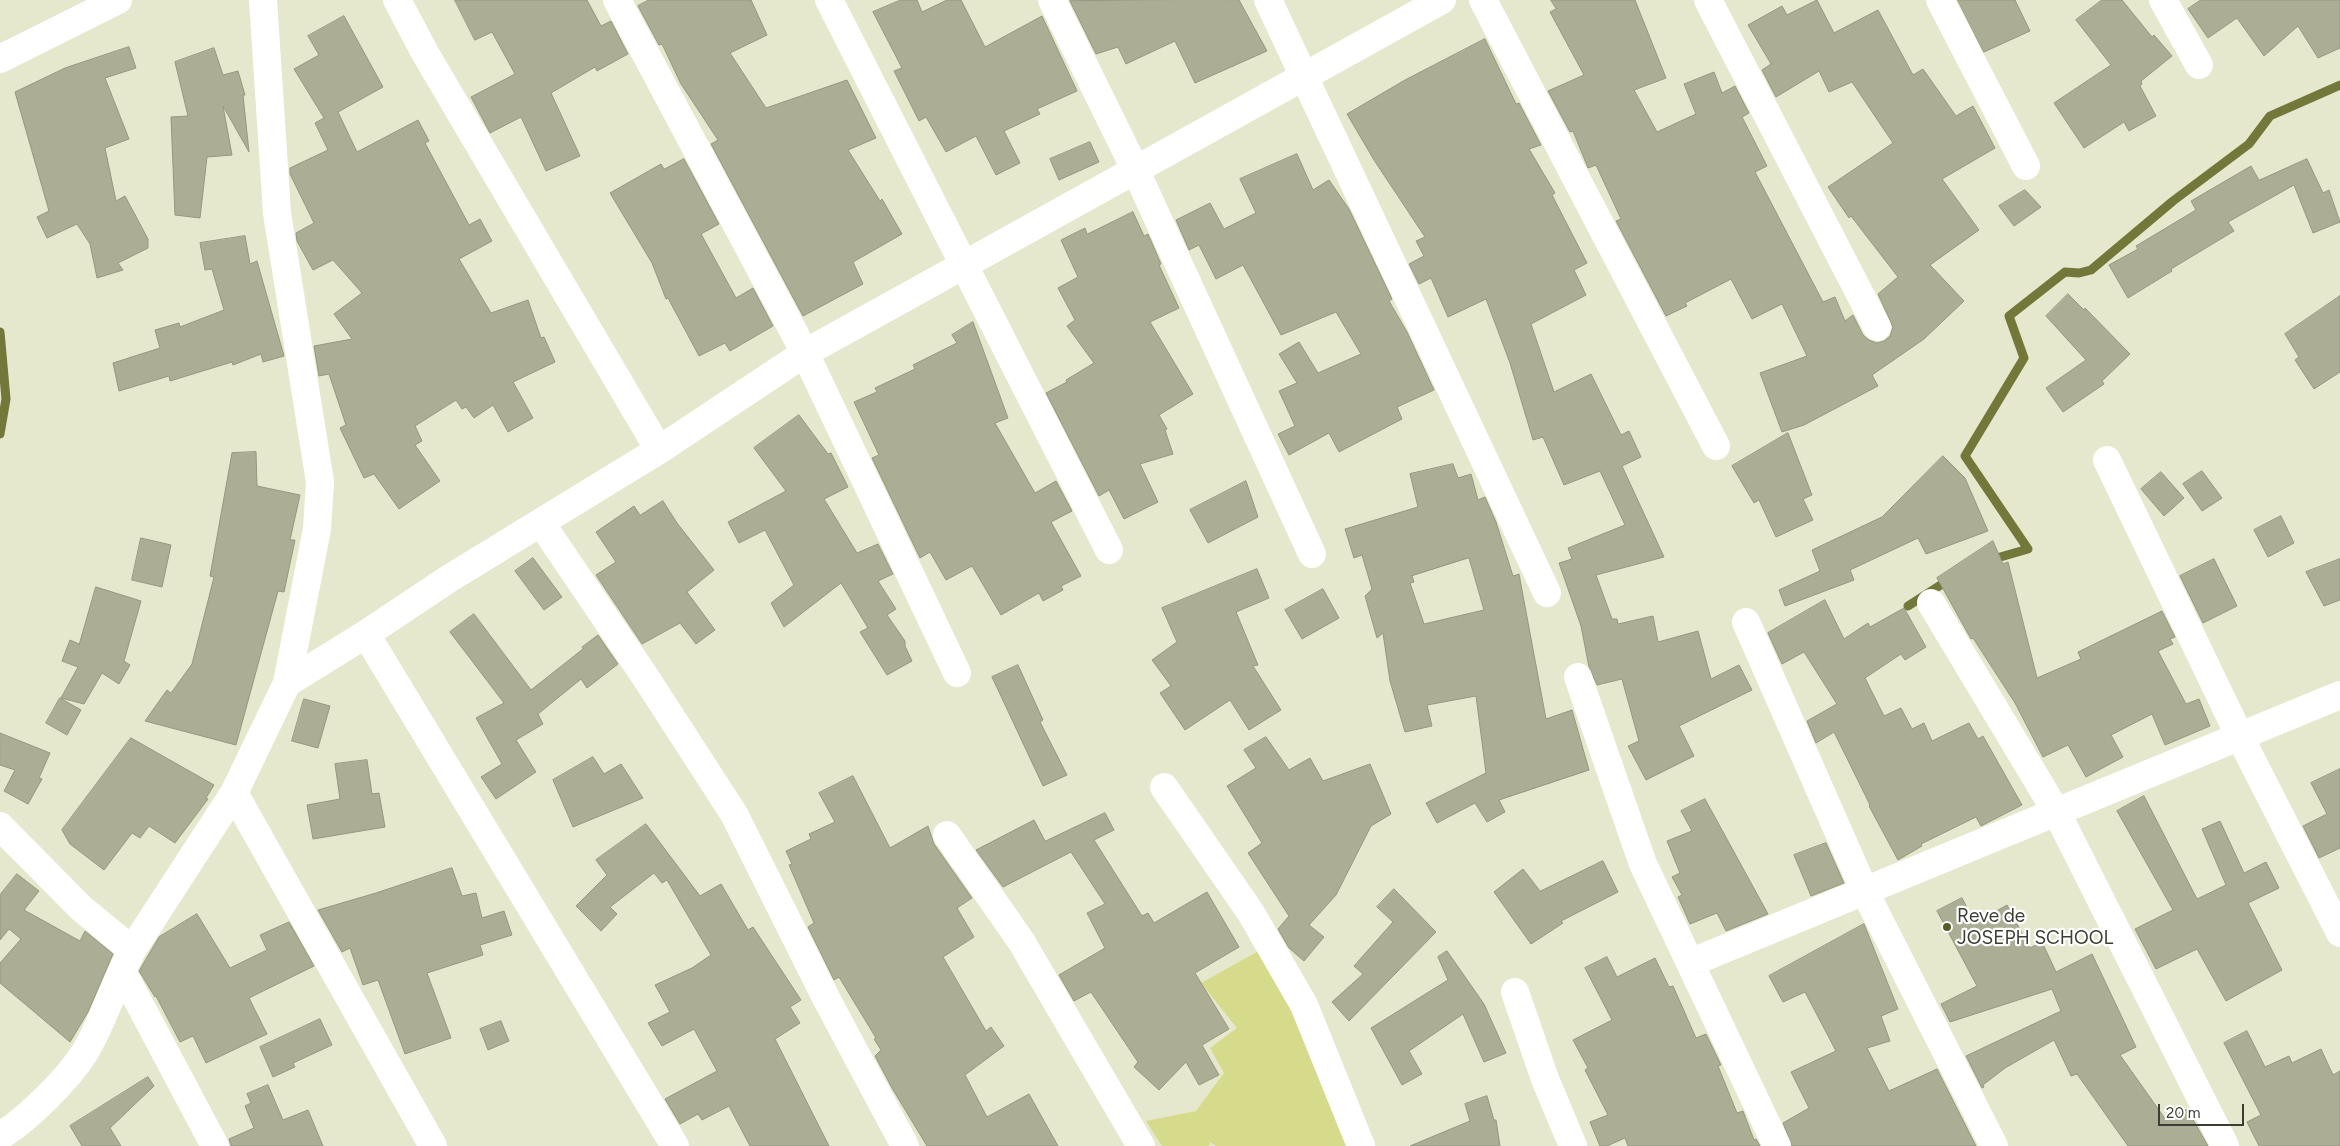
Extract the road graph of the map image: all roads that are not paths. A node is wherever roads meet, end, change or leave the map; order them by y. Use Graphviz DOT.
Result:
graph roads {
  1 [pos="118,0"];
  2 [pos="263,0"];
  3 [pos="397,0"];
  4 [pos="617,0"];
  5 [pos="829,0"];
  6 [pos="1052,0"];
  7 [pos="1268,0"];
  8 [pos="1442,0"];
  9 [pos="1483,0"];
  10 [pos="1708,0"];
  11 [pos="1940,0"];
  12 [pos="2163,0"];
  13 [pos="0,59"];
  14 [pos="2199,65"];
  15 [pos="1304,76"];
  16 [pos="2026,166"];
  17 [pos="1135,169"];
  18 [pos="964,263"];
  19 [pos="1877,327"];
  20 [pos="805,353"];
  21 [pos="1716,446"];
  22 [pos="659,450"];
  23 [pos="2107,460"];
  24 [pos="540,523"];
  25 [pos="1110,550"];
  26 [pos="1312,554"];
  27 [pos="1547,592"];
  28 [pos="1931,602"];
  29 [pos="1746,622"];
  30 [pos="366,634"];
  31 [pos="957,672"];
  32 [pos="1578,677"];
  33 [pos="287,683"];
  34 [pos="2340,695"];
  35 [pos="2240,737"];
  36 [pos="1164,787"];
  37 [pos="234,793"];
  38 [pos="2058,813"];
  39 [pos="0,826"];
  40 [pos="947,835"];
  41 [pos="1865,892"];
  42 [pos="2340,933"];
  43 [pos="127,961"];
  44 [pos="1690,963"];
  45 [pos="1515,992"];
  46 [pos="9,1130"];
  47 [pos="215,1146"];
  48 [pos="433,1146"];
  49 [pos="675,1146"];
  50 [pos="905,1146"];
  51 [pos="1141,1146"];
  52 [pos="1361,1146"];
  53 [pos="1573,1146"];
  54 [pos="1777,1146"];
  55 [pos="1994,1146"];
  56 [pos="2225,1146"];
  1 -- 13 [label="street"];
  2 -- 33 [label="street"];
  3 -- 22 [label="street"];
  4 -- 20 [label="street"];
  5 -- 18 [label="street"];
  6 -- 17 [label="street"];
  7 -- 15 [label="street"];
  8 -- 15 [label="street"];
  9 -- 21 [label="street"];
  10 -- 19 [label="street"];
  11 -- 16 [label="street"];
  12 -- 14 [label="street"];
  15 -- 17 [label="street"];
  15 -- 27 [label="street"];
  17 -- 18 [label="street"];
  17 -- 26 [label="street"];
  18 -- 20 [label="street"];
  18 -- 25 [label="street"];
  20 -- 22 [label="street"];
  20 -- 31 [label="street"];
  22 -- 24 [label="street"];
  23 -- 35 [label="street"];
  24 -- 30 [label="street"];
  24 -- 50 [label="street"];
  28 -- 38 [label="street"];
  29 -- 41 [label="street"];
  30 -- 33 [label="street"];
  30 -- 49 [label="street"];
  32 -- 44 [label="street"];
  33 -- 37 [label="street"];
  34 -- 35 [label="street"];
  35 -- 38 [label="street"];
  35 -- 42 [label="street"];
  36 -- 52 [label="street"];
  37 -- 43 [label="street"];
  37 -- 48 [label="street"];
  38 -- 41 [label="street"];
  38 -- 56 [label="street"];
  39 -- 43 [label="street"];
  40 -- 51 [label="street"];
  41 -- 44 [label="street"];
  41 -- 55 [label="street"];
  43 -- 46 [label="street"];
  43 -- 47 [label="street"];
  44 -- 54 [label="street"];
  45 -- 53 [label="street"];
}
